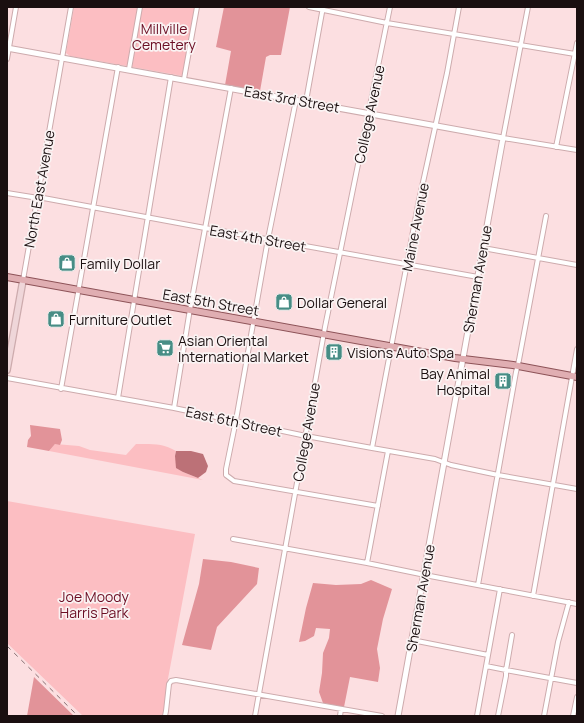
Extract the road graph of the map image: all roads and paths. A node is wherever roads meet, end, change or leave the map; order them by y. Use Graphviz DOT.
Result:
graph roads {
  1 [pos="16,7"];
  2 [pos="71,7"];
  3 [pos="140,7"];
  4 [pos="197,7"];
  5 [pos="308,7"];
  6 [pos="390,7"];
  7 [pos="459,7"];
  8 [pos="528,7"];
  9 [pos="323,8"];
  10 [pos="387,23"];
  11 [pos="454,34"];
  12 [pos="577,43"];
  13 [pos="521,45"];
  14 [pos="8,48"];
  15 [pos="575,54"];
  16 [pos="62,57"];
  17 [pos="7,59"];
  18 [pos="118,67"];
  19 [pos="129,69"];
  20 [pos="171,77"];
  21 [pos="184,79"];
  22 [pos="231,88"];
  23 [pos="296,100"];
  24 [pos="306,102"];
  25 [pos="369,113"];
  26 [pos="435,125"];
  27 [pos="503,138"];
  28 [pos="556,146"];
  29 [pos="577,150"];
  30 [pos="7,193"];
  31 [pos="38,198"];
  32 [pos="94,208"];
  33 [pos="546,216"];
  34 [pos="148,218"];
  35 [pos="206,228"];
  36 [pos="268,239"];
  37 [pos="483,248"];
  38 [pos="340,253"];
  39 [pos="538,258"];
  40 [pos="408,264"];
  41 [pos="577,265"];
  42 [pos="7,277"];
  43 [pos="478,277"];
  44 [pos="23,280"];
  45 [pos="79,290"];
  46 [pos="134,300"];
  47 [pos="190,310"];
  48 [pos="254,321"];
  49 [pos="324,334"];
  50 [pos="392,346"];
  51 [pos="577,349"];
  52 [pos="463,359"];
  53 [pos="517,366"];
  54 [pos="7,370"];
  55 [pos="575,376"];
  56 [pos="7,378"];
  57 [pos="61,389"];
  58 [pos="118,398"];
  59 [pos="174,408"];
  60 [pos="236,420"];
  61 [pos="306,436"];
  62 [pos="372,448"];
  63 [pos="388,451"];
  64 [pos="444,462"];
  65 [pos="498,475"];
  66 [pos="553,485"];
  67 [pos="577,489"];
  68 [pos="296,492"];
  69 [pos="378,506"];
  70 [pos="234,539"];
  71 [pos="286,548"];
  72 [pos="367,563"];
  73 [pos="424,575"];
  74 [pos="478,585"];
  75 [pos="500,589"];
  76 [pos="533,596"];
  77 [pos="569,602"];
  78 [pos="577,604"];
  79 [pos="512,635"];
  80 [pos="412,640"];
  81 [pos="488,655"];
  82 [pos="486,666"];
  83 [pos="506,670"];
  84 [pos="551,678"];
  85 [pos="577,683"];
  86 [pos="260,694"];
  87 [pos="577,696"];
  88 [pos="341,709"];
  89 [pos="165,716"];
  90 [pos="255,716"];
  91 [pos="340,716"];
  92 [pos="382,716"];
  93 [pos="398,716"];
  94 [pos="477,716"];
  95 [pos="498,716"];
  96 [pos="544,716"];
  97 [pos="573,716"];
  1 -- 14 [label="street"];
  2 -- 16 [label="street, North East Avenue"];
  3 -- 19 [label="street"];
  4 -- 21 [label="street"];
  5 -- 9 [label="street"];
  6 -- 10 [label="street, College Avenue"];
  7 -- 11 [label="street, Maine Avenue"];
  8 -- 13 [label="street, Sherman Avenue"];
  9 -- 10 [label="street"];
  9 -- 24 [label="street"];
  10 -- 11 [label="street"];
  10 -- 25 [label="street, College Avenue"];
  11 -- 13 [label="street"];
  11 -- 26 [label="street, Maine Avenue"];
  12 -- 15 [label="street"];
  13 -- 15 [label="street"];
  13 -- 27 [label="street, Sherman Avenue"];
  14 -- 16 [label="street, East 3rd Street"];
  14 -- 17 [label="street"];
  15 -- 28 [label="street"];
  16 -- 18 [label="street, East 3rd Street"];
  16 -- 31 [label="street, North East Avenue"];
  18 -- 19 [label="street, East 3rd Street"];
  18 -- 32 [label="street"];
  19 -- 20 [label="street, East 3rd Street"];
  20 -- 21 [label="street, East 3rd Street"];
  20 -- 34 [label="street"];
  21 -- 22 [label="street, East 3rd Street"];
  22 -- 23 [label="street, East 3rd Street"];
  22 -- 35 [label="street"];
  23 -- 24 [label="street, East 3rd Street"];
  23 -- 36 [label="street"];
  24 -- 25 [label="street, East 3rd Street"];
  25 -- 26 [label="street, East 3rd Street"];
  25 -- 38 [label="street, College Avenue"];
  26 -- 27 [label="street, East 3rd Street"];
  26 -- 40 [label="street, Maine Avenue"];
  27 -- 28 [label="street, East 3rd Street"];
  27 -- 37 [label="street, Sherman Avenue"];
  28 -- 29 [label="street, East 3rd Street"];
  30 -- 31 [label="street, East 4th Street"];
  31 -- 32 [label="street, East 4th Street"];
  31 -- 44 [label="street, North East Avenue"];
  32 -- 34 [label="street, East 4th Street"];
  32 -- 45 [label="street"];
  33 -- 39 [label="street"];
  34 -- 35 [label="street, East 4th Street"];
  34 -- 46 [label="street"];
  35 -- 36 [label="street, East 4th Street"];
  35 -- 47 [label="street"];
  36 -- 38 [label="street, East 4th Street"];
  36 -- 48 [label="street"];
  37 -- 39 [label="street"];
  37 -- 43 [label="street, Sherman Avenue"];
  38 -- 40 [label="street, East 4th Street"];
  38 -- 49 [label="street, College Avenue"];
  39 -- 41 [label="street"];
  39 -- 53 [label="street"];
  40 -- 43 [label="street, East 4th Street"];
  40 -- 50 [label="street, Maine Avenue"];
  42 -- 44 [label="main road, East 5th Street"];
  43 -- 52 [label="street, Sherman Avenue"];
  44 -- 45 [label="main road, East 5th Street"];
  44 -- 54 [label="main road, North East Avenue"];
  45 -- 46 [label="main road, East 5th Street"];
  45 -- 57 [label="street"];
  46 -- 47 [label="main road, East 5th Street"];
  46 -- 58 [label="street"];
  47 -- 48 [label="main road, East 5th Street"];
  47 -- 59 [label="street"];
  48 -- 49 [label="main road, East 5th Street"];
  48 -- 60 [label="street"];
  49 -- 50 [label="main road, East 5th Street"];
  49 -- 61 [label="street, College Avenue"];
  50 -- 52 [label="main road, East 5th Street"];
  50 -- 62 [label="street, Maine Avenue"];
  51 -- 55 [label="street"];
  52 -- 53 [label="main road, East 5th Street"];
  52 -- 64 [label="street, Sherman Avenue"];
  53 -- 55 [label="main road, East 5th Street"];
  53 -- 65 [label="street"];
  55 -- 66 [label="street"];
  56 -- 57 [label="street, East 6th Street"];
  57 -- 58 [label="street, East 6th Street"];
  58 -- 59 [label="street, East 6th Street"];
  59 -- 60 [label="street, East 6th Street"];
  60 -- 61 [label="street, East 6th Street"];
  60 -- 68 [label="street"];
  61 -- 62 [label="street, East 6th Street"];
  61 -- 68 [label="street, College Avenue"];
  62 -- 63 [label="street, East 6th Street"];
  63 -- 64 [label="street, East 6th Street"];
  63 -- 69 [label="street"];
  64 -- 65 [label="street, East 6th Street"];
  64 -- 73 [label="street, Sherman Avenue"];
  65 -- 66 [label="street, East 6th Street"];
  65 -- 74 [label="street"];
  66 -- 67 [label="street, East 6th Street"];
  66 -- 76 [label="street"];
  68 -- 69 [label="street"];
  68 -- 71 [label="street, College Avenue"];
  69 -- 72 [label="street"];
  70 -- 71 [label="street"];
  71 -- 72 [label="street"];
  71 -- 86 [label="street, College Avenue"];
  72 -- 73 [label="street"];
  73 -- 74 [label="street"];
  73 -- 80 [label="street, Sherman Avenue"];
  74 -- 75 [label="street"];
  75 -- 76 [label="street"];
  75 -- 81 [label="street"];
  76 -- 77 [label="street"];
  77 -- 78 [label="street"];
  77 -- 84 [label="street"];
  79 -- 83 [label="street"];
  80 -- 81 [label="street"];
  80 -- 93 [label="street, Sherman Avenue"];
  81 -- 82 [label="street"];
  82 -- 83 [label="street"];
  82 -- 94 [label="street"];
  83 -- 84 [label="street"];
  83 -- 95 [label="street"];
  84 -- 85 [label="street"];
  84 -- 96 [label="street"];
  86 -- 88 [label="street"];
  86 -- 89 [label="street"];
  86 -- 90 [label="street, College Avenue"];
  87 -- 97 [label="street"];
  88 -- 91 [label="street"];
  88 -- 92 [label="street"];
}
